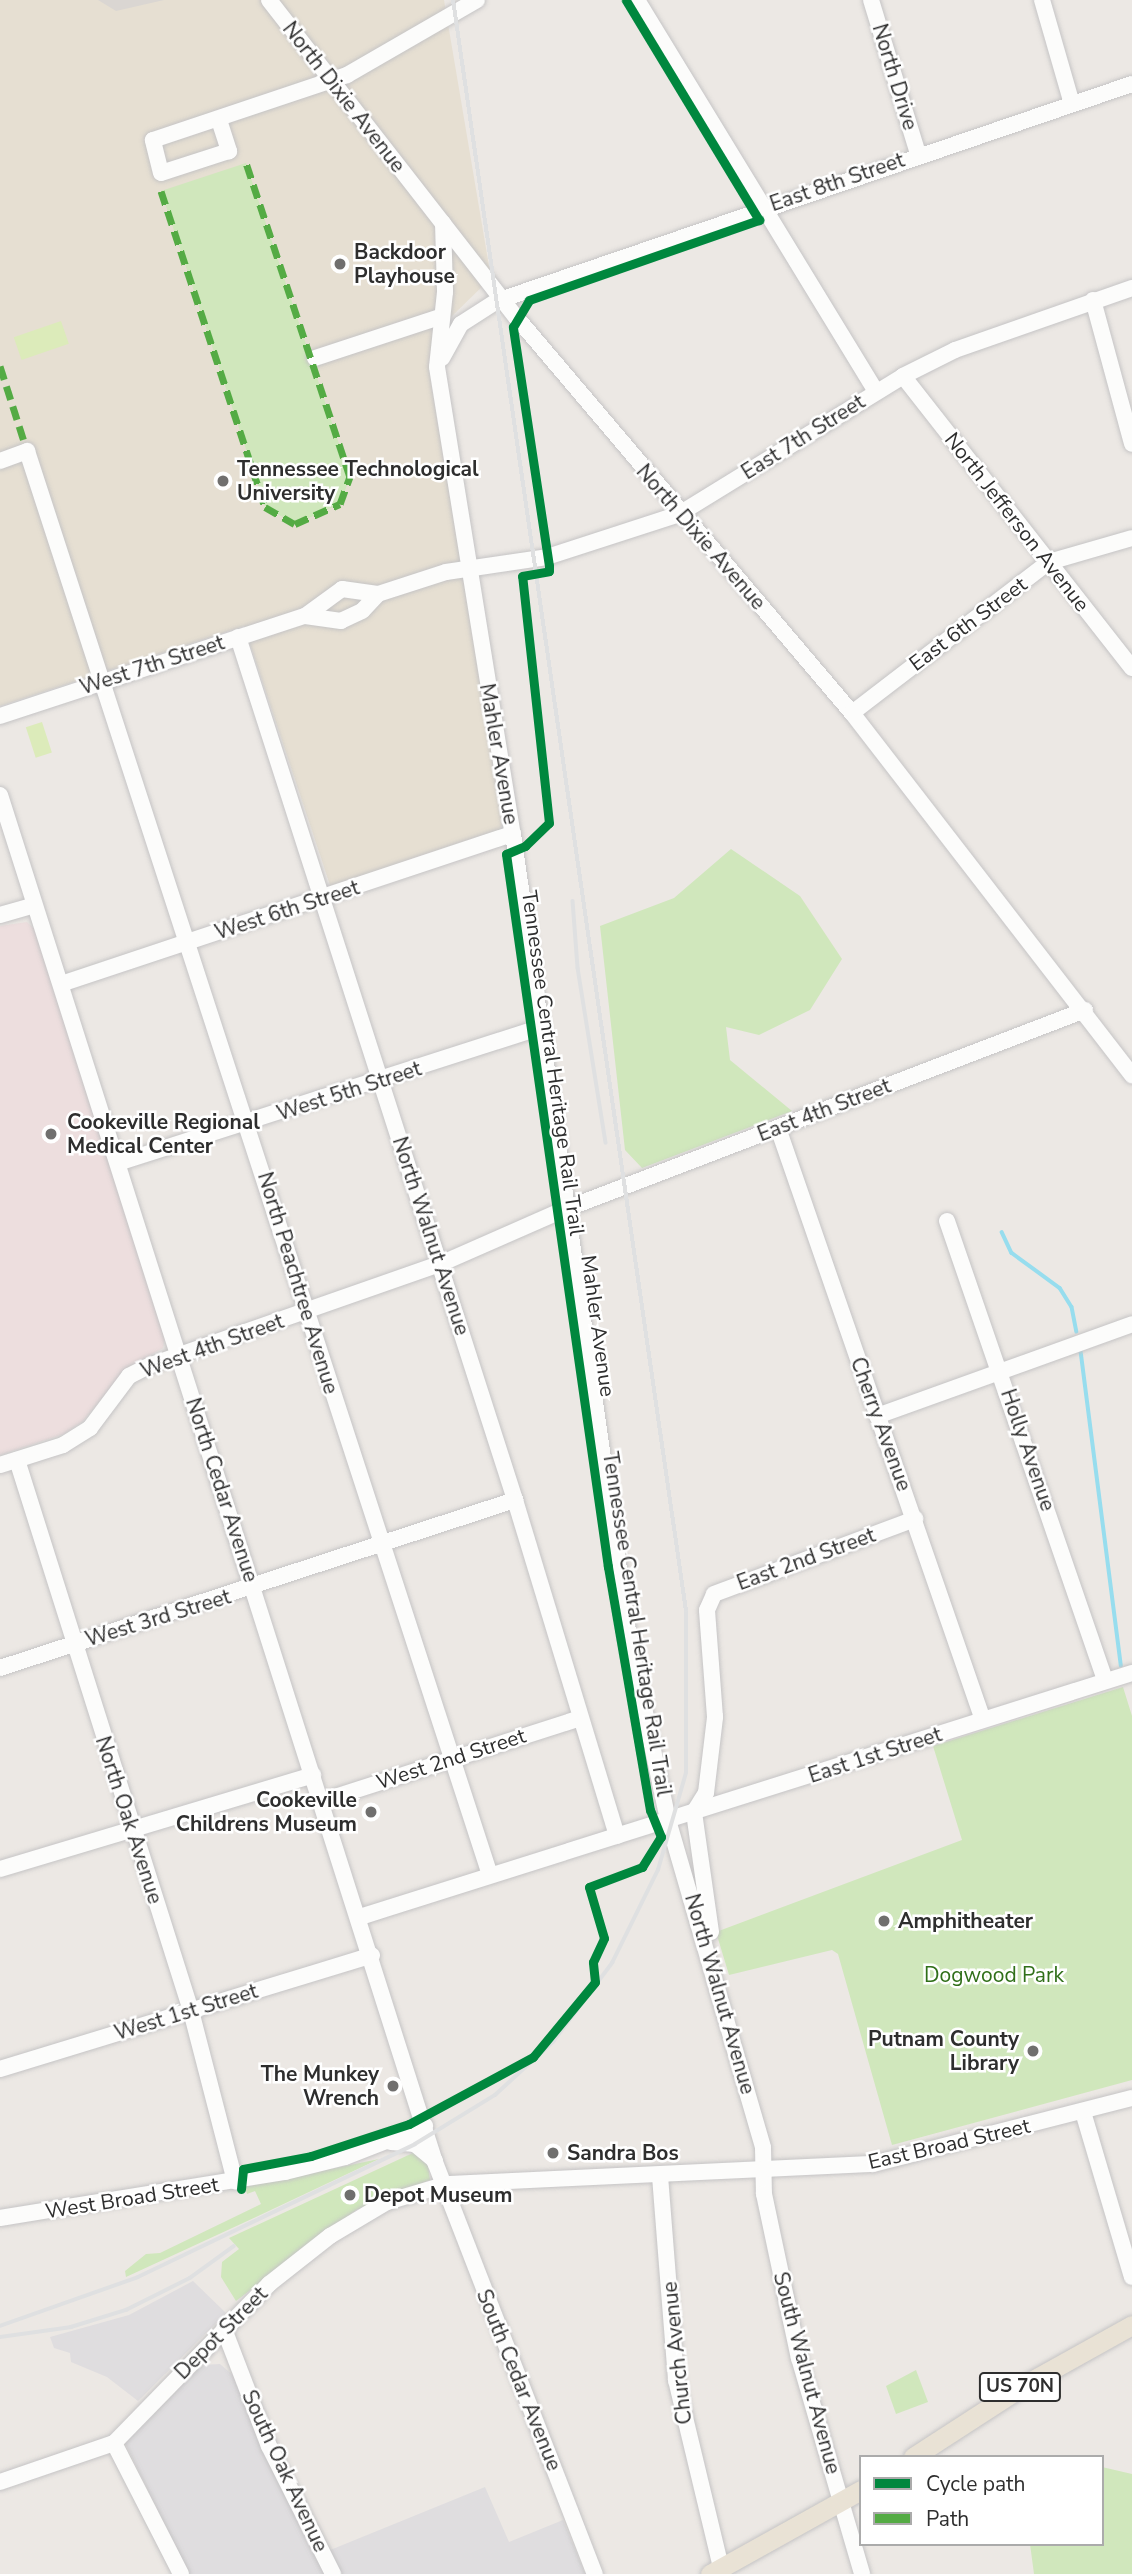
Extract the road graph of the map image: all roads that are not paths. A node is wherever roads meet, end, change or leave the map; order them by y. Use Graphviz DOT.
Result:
graph roads {
  1 [pos="269,0"];
  2 [pos="477,0"];
  3 [pos="637,0"];
  4 [pos="871,0"];
  5 [pos="1042,0"];
  6 [pos="332,82"];
  7 [pos="1132,84"];
  8 [pos="1072,104"];
  9 [pos="219,120"];
  10 [pos="919,154"];
  11 [pos="762,209"];
  12 [pos="443,223"];
  13 [pos="479,268"];
  14 [pos="1132,288"];
  15 [pos="503,300"];
  16 [pos="1093,300"];
  17 [pos="440,317"];
  18 [pos="461,324"];
  19 [pos="315,358"];
  20 [pos="437,367"];
  21 [pos="903,376"];
  22 [pos="876,392"];
  23 [pos="1132,444"];
  24 [pos="0,461"];
  25 [pos="678,514"];
  26 [pos="1132,538"];
  27 [pos="1049,562"];
  28 [pos="469,568"];
  29 [pos="378,594"];
  30 [pos="305,616"];
  31 [pos="238,637"];
  32 [pos="1132,668"];
  33 [pos="102,681"];
  34 [pos="852,713"];
  35 [pos="0,716"];
  36 [pos="0,795"];
  37 [pos="513,834"];
  38 [pos="323,899"];
  39 [pos="34,905"];
  40 [pos="0,915"];
  41 [pos="186,943"];
  42 [pos="61,984"];
  43 [pos="1085,1010"];
  44 [pos="539,1028"];
  45 [pos="1132,1075"];
  46 [pos="382,1081"];
  47 [pos="247,1123"];
  48 [pos="778,1128"];
  49 [pos="118,1163"];
  50 [pos="563,1210"];
  51 [pos="947,1221"];
  52 [pos="440,1264"];
  53 [pos="308,1312"];
  54 [pos="1132,1324"];
  55 [pos="179,1355"];
  56 [pos="1001,1370"];
  57 [pos="877,1416"];
  58 [pos="17,1460"];
  59 [pos="0,1465"];
  60 [pos="515,1500"];
  61 [pos="915,1519"];
  62 [pos="381,1547"];
  63 [pos="254,1588"];
  64 [pos="75,1644"];
  65 [pos="0,1668"];
  66 [pos="1132,1673"];
  67 [pos="1105,1681"];
  68 [pos="580,1718"];
  69 [pos="983,1720"];
  70 [pos="453,1758"];
  71 [pos="313,1776"];
  72 [pos="322,1801"];
  73 [pos="694,1812"];
  74 [pos="668,1820"];
  75 [pos="131,1828"];
  76 [pos="617,1836"];
  77 [pos="0,1869"];
  78 [pos="490,1875"];
  79 [pos="360,1917"];
  80 [pos="372,1955"];
  81 [pos="718,1983"];
  82 [pos="191,2011"];
  83 [pos="1,2066"];
  84 [pos="1132,2098"];
  85 [pos="1083,2112"];
  86 [pos="425,2126"];
  87 [pos="388,2142"];
  88 [pos="435,2162"];
  89 [pos="763,2170"];
  90 [pos="660,2176"];
  91 [pos="235,2181"];
  92 [pos="447,2184"];
  93 [pos="0,2218"];
  94 [pos="1132,2277"];
  95 [pos="1132,2325"];
  96 [pos="224,2329"];
  97 [pos="114,2443"];
  98 [pos="916,2455"];
  99 [pos="0,2482"];
  100 [pos="859,2491"];
  101 [pos="842,2501"];
  102 [pos="715,2571"];
  103 [pos="181,2574"];
  104 [pos="333,2574"];
  105 [pos="595,2574"];
  106 [pos="862,2574"];
  1 -- 6 [label="street, North Dixie Avenue"];
  2 -- 6 [label="street"];
  3 -- 11 [label="street"];
  4 -- 10 [label="street, North Drive"];
  5 -- 8 [label="street"];
  6 -- 9 [label="street"];
  6 -- 12 [label="street, North Dixie Avenue"];
  7 -- 8 [label="street, East 8th Street"];
  8 -- 10 [label="street, East 8th Street"];
  9 -- 9 [label="street"];
  10 -- 11 [label="street, East 8th Street"];
  11 -- 15 [label="street, East 8th Street"];
  11 -- 22 [label="street"];
  12 -- 13 [label="street, North Dixie Avenue"];
  12 -- 17 [label="street, Mahler Avenue"];
  13 -- 15 [label="street, North Dixie Avenue"];
  13 -- 18 [label="street"];
  14 -- 16 [label="street, East 7th Street"];
  15 -- 18 [label="street"];
  15 -- 25 [label="street, North Dixie Avenue"];
  16 -- 21 [label="street, East 7th Street"];
  16 -- 23 [label="street"];
  17 -- 19 [label="street"];
  17 -- 20 [label="street, Mahler Avenue"];
  18 -- 20 [label="street"];
  20 -- 28 [label="street, Mahler Avenue"];
  21 -- 22 [label="street, East 7th Street"];
  21 -- 27 [label="street, North Jefferson Avenue"];
  22 -- 25 [label="street, East 7th Street"];
  24 -- 33 [label="street, North Peachtree Avenue"];
  25 -- 28 [label="street, East 7th Street"];
  25 -- 34 [label="street, North Dixie Avenue"];
  26 -- 27 [label="street, East 6th Street"];
  27 -- 32 [label="street, North Jefferson Avenue"];
  27 -- 34 [label="street, East 6th Street"];
  28 -- 29 [label="street, West 7th Street"];
  28 -- 37 [label="street, Mahler Avenue"];
  29 -- 30 [label="street, West 7th Street"];
  29 -- 30 [label="street, West 7th Street"];
  30 -- 31 [label="street, West 7th Street"];
  31 -- 33 [label="street, West 7th Street"];
  31 -- 38 [label="street, North Walnut Avenue"];
  33 -- 35 [label="street, West 7th Street"];
  33 -- 41 [label="street, North Peachtree Avenue"];
  34 -- 43 [label="street, North Dixie Avenue"];
  36 -- 39 [label="street, North Cedar Avenue"];
  37 -- 38 [label="street, West 6th Street"];
  37 -- 44 [label="street, Mahler Avenue"];
  38 -- 41 [label="street, West 6th Street"];
  38 -- 46 [label="street, North Walnut Avenue"];
  39 -- 40 [label="street"];
  39 -- 42 [label="street, North Cedar Avenue"];
  41 -- 42 [label="street, West 6th Street"];
  41 -- 47 [label="street, North Peachtree Avenue"];
  42 -- 49 [label="street, North Cedar Avenue"];
  43 -- 45 [label="street, North Dixie Avenue"];
  43 -- 48 [label="street, East 4th Street"];
  44 -- 46 [label="street, West 5th Street"];
  44 -- 50 [label="street, Mahler Avenue"];
  46 -- 47 [label="street, West 5th Street"];
  46 -- 52 [label="street, North Walnut Avenue"];
  47 -- 49 [label="street, West 5th Street"];
  47 -- 53 [label="street, North Peachtree Avenue"];
  48 -- 50 [label="street, East 4th Street"];
  48 -- 57 [label="street, Cherry Avenue"];
  49 -- 55 [label="street, North Cedar Avenue"];
  50 -- 52 [label="street, West 4th Street"];
  50 -- 74 [label="street, Mahler Avenue"];
  51 -- 56 [label="street, Holly Avenue"];
  52 -- 53 [label="street, West 4th Street"];
  52 -- 60 [label="street, North Walnut Avenue"];
  53 -- 55 [label="street, West 4th Street"];
  53 -- 62 [label="street, North Peachtree Avenue"];
  54 -- 56 [label="street"];
  55 -- 58 [label="street, West 4th Street"];
  55 -- 63 [label="street, North Cedar Avenue"];
  56 -- 57 [label="street"];
  56 -- 67 [label="street, Holly Avenue"];
  57 -- 61 [label="street, Cherry Avenue"];
  58 -- 59 [label="street, West 4th Street"];
  58 -- 64 [label="street, North Oak Avenue"];
  60 -- 62 [label="street, West 3rd Street"];
  60 -- 68 [label="street, North Walnut Avenue"];
  61 -- 69 [label="street, Cherry Avenue"];
  61 -- 73 [label="street, East 2nd Street"];
  62 -- 63 [label="street, West 3rd Street"];
  62 -- 70 [label="street, North Peachtree Avenue"];
  63 -- 64 [label="street, West 3rd Street"];
  63 -- 71 [label="street, North Cedar Avenue"];
  64 -- 65 [label="street, West 3rd Street"];
  64 -- 75 [label="street, North Oak Avenue"];
  66 -- 67 [label="street, East 1st Street"];
  67 -- 69 [label="street, East 1st Street"];
  68 -- 70 [label="street, West 2nd Street"];
  68 -- 76 [label="street, North Walnut Avenue"];
  69 -- 73 [label="street, East 1st Street"];
  70 -- 72 [label="street, West 2nd Street"];
  70 -- 78 [label="street, North Peachtree Avenue"];
  71 -- 72 [label="street, North Cedar Avenue"];
  71 -- 75 [label="street"];
  72 -- 79 [label="street, North Cedar Avenue"];
  73 -- 74 [label="street, East 1st Street"];
  73 -- 81 [label="street"];
  74 -- 76 [label="street, East 1st Street"];
  74 -- 81 [label="street, North Walnut Avenue"];
  75 -- 77 [label="street"];
  75 -- 82 [label="street, North Oak Avenue"];
  76 -- 78 [label="street"];
  78 -- 79 [label="street"];
  79 -- 80 [label="street, North Cedar Avenue"];
  80 -- 82 [label="street, West 1st Street"];
  80 -- 86 [label="street, North Cedar Avenue"];
  81 -- 89 [label="street, North Walnut Avenue"];
  82 -- 83 [label="street, West 1st Street"];
  82 -- 91 [label="street, North Oak Avenue"];
  84 -- 85 [label="street, East Broad Street"];
  85 -- 89 [label="street, East Broad Street"];
  85 -- 94 [label="street"];
  86 -- 87 [label="street, West Broad Street"];
  86 -- 88 [label="street, North Cedar Avenue"];
  87 -- 88 [label="street"];
  87 -- 91 [label="street, West Broad Street"];
  88 -- 92 [label="street, North Cedar Avenue"];
  89 -- 90 [label="street"];
  89 -- 101 [label="street, South Walnut Avenue"];
  90 -- 92 [label="street"];
  90 -- 102 [label="street, Church Avenue"];
  91 -- 93 [label="street, West Broad Street"];
  92 -- 96 [label="street, Depot Street"];
  92 -- 105 [label="street, South Cedar Avenue"];
  95 -- 98 [label="main road, US 70N"];
  96 -- 97 [label="street, Depot Street"];
  96 -- 104 [label="street, South Oak Avenue"];
  97 -- 99 [label="street, Depot Street"];
  97 -- 103 [label="street"];
  100 -- 101 [label="main road"];
  101 -- 102 [label="main road"];
  101 -- 106 [label="street, South Walnut Avenue"];
}
